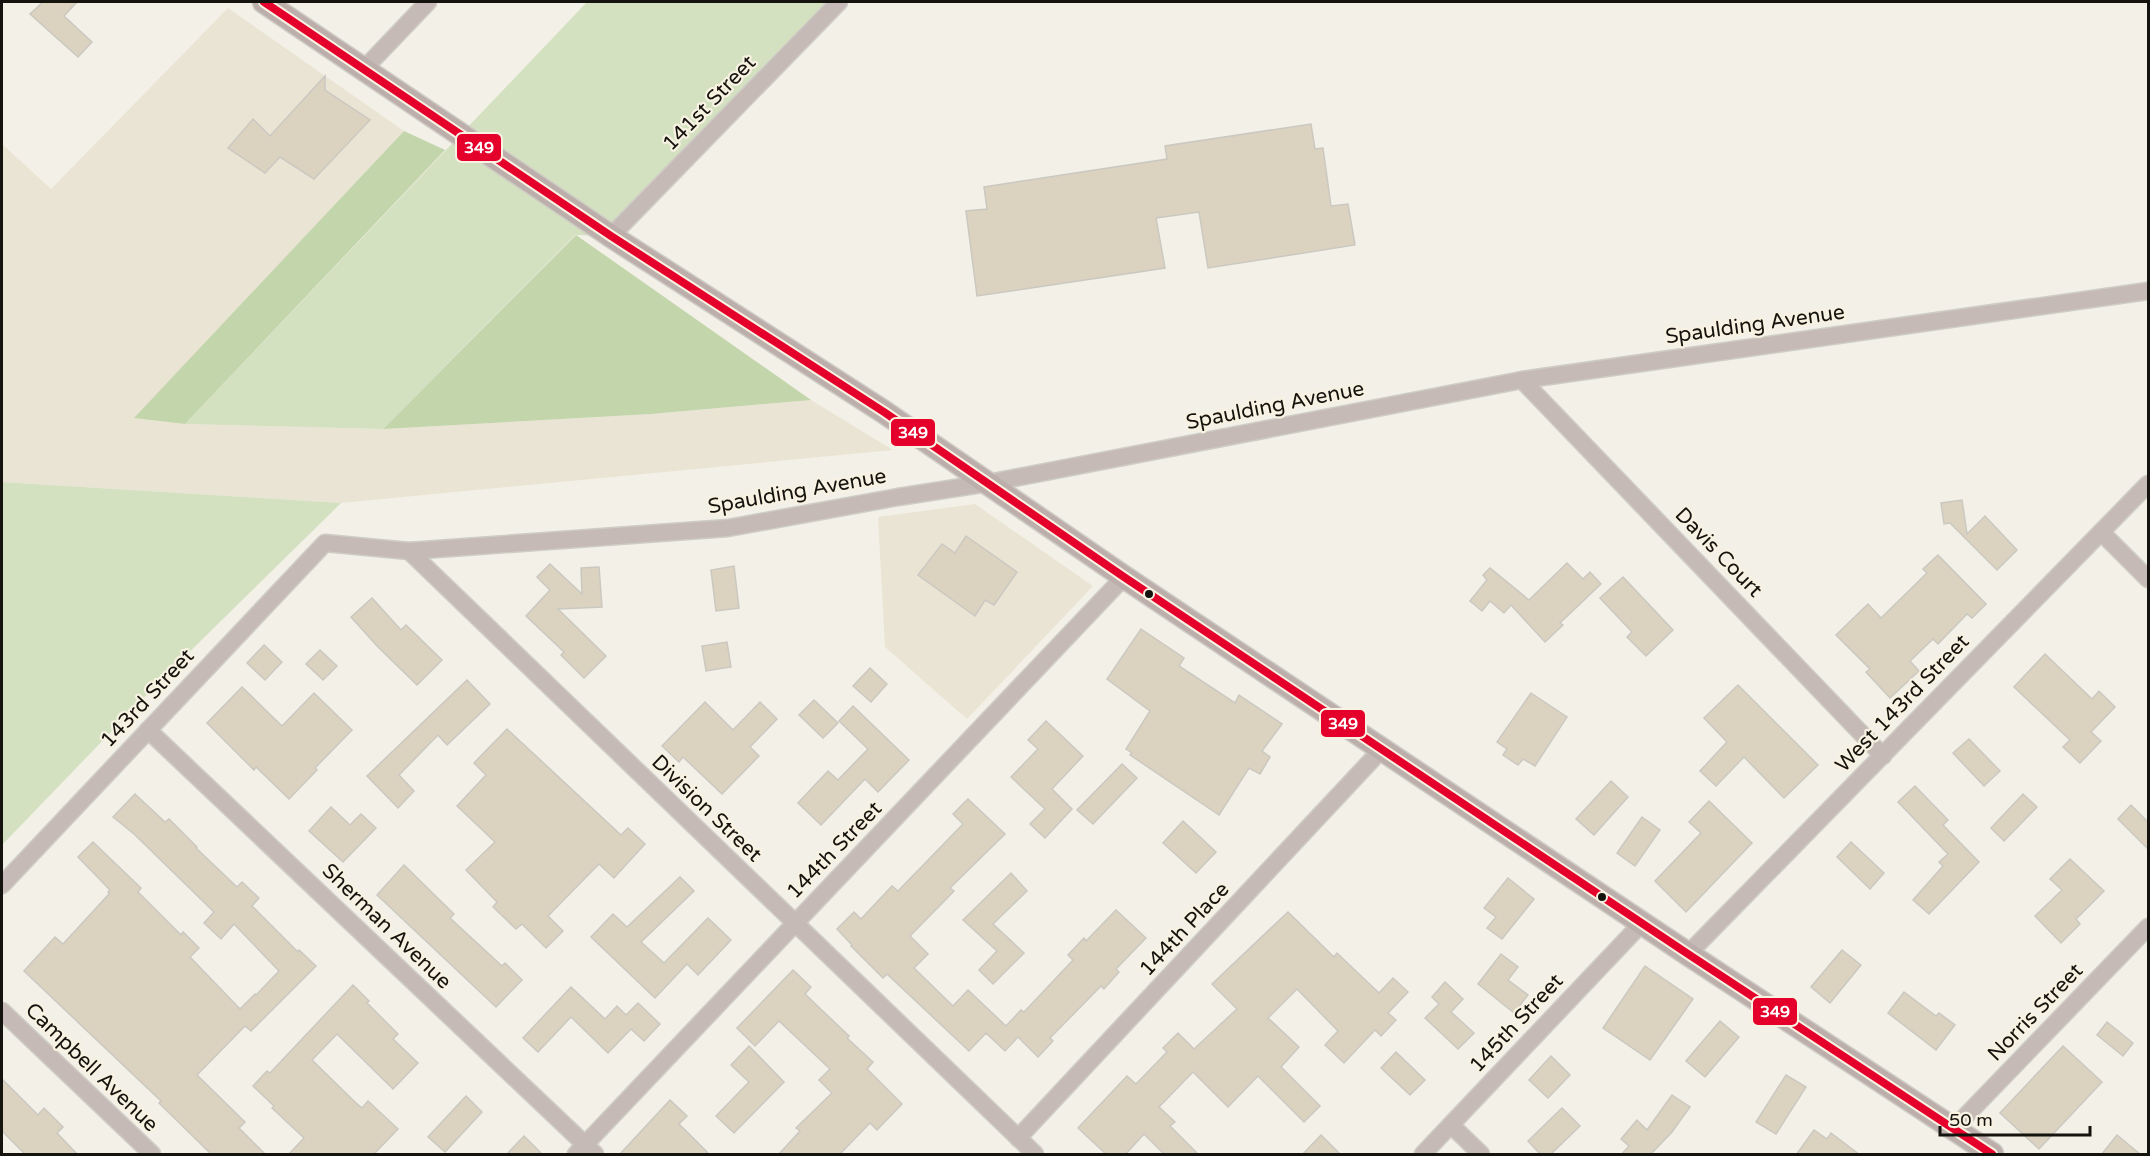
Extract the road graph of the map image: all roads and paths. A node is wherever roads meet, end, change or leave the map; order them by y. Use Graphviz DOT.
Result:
graph roads {
  1 [pos="428,2"];
  2 [pos="839,2"];
  3 [pos="278,5"];
  4 [pos="364,69"];
  5 [pos="611,236"];
  6 [pos="2148,291"];
  7 [pos="1522,380"];
  8 [pos="988,483"];
  9 [pos="2148,484"];
  10 [pos="2101,532"];
  11 [pos="409,551"];
  12 [pos="1124,577"];
  13 [pos="2148,579"];
  14 [pos="148,730"];
  15 [pos="1382,749"];
  16 [pos="1883,756"];
  17 [pos="2,885"];
  18 [pos="1642,923"];
  19 [pos="795,924"];
  20 [pos="2148,927"];
  21 [pos="1688,954"];
  22 [pos="2,1011"];
  23 [pos="1451,1125"];
  24 [pos="1954,1128"];
  25 [pos="1018,1138"];
  26 [pos="585,1151"];
  27 [pos="152,1155"];
  28 [pos="1035,1155"];
  29 [pos="1423,1155"];
  30 [pos="1481,1155"];
  31 [pos="1992,1155"];
  1 -- 4 [label="street"];
  2 -- 5 [label="street, 141st Street"];
  3 -- 4 [label="main road"];
  4 -- 5 [label="main road"];
  5 -- 8 [label="main road"];
  6 -- 7 [label="street, Spaulding Avenue"];
  7 -- 8 [label="street, Spaulding Avenue"];
  7 -- 16 [label="street, Davis Court"];
  8 -- 11 [label="street, Spaulding Avenue"];
  8 -- 12 [label="main road"];
  9 -- 10 [label="street, West 143rd Street"];
  10 -- 13 [label="street"];
  10 -- 16 [label="street, West 143rd Street"];
  11 -- 14 [label="street, 143rd Street"];
  11 -- 19 [label="street, Division Street"];
  12 -- 15 [label="main road"];
  12 -- 19 [label="street, 144th Street"];
  14 -- 17 [label="street, 143rd Street"];
  14 -- 26 [label="street, Sherman Avenue"];
  15 -- 18 [label="main road"];
  15 -- 25 [label="street, 144th Place"];
  16 -- 21 [label="street, West 143rd Street"];
  18 -- 21 [label="main road"];
  18 -- 23 [label="street, 145th Street"];
  19 -- 25 [label="street, Division Street"];
  19 -- 26 [label="street, 144th Street"];
  20 -- 24 [label="street, Norris Street"];
  21 -- 24 [label="main road"];
  22 -- 27 [label="street, Campbell Avenue"];
  23 -- 29 [label="street, 145th Street"];
  23 -- 30 [label="street"];
  24 -- 31 [label="main road"];
  25 -- 28 [label="street, Division Street"];
}
